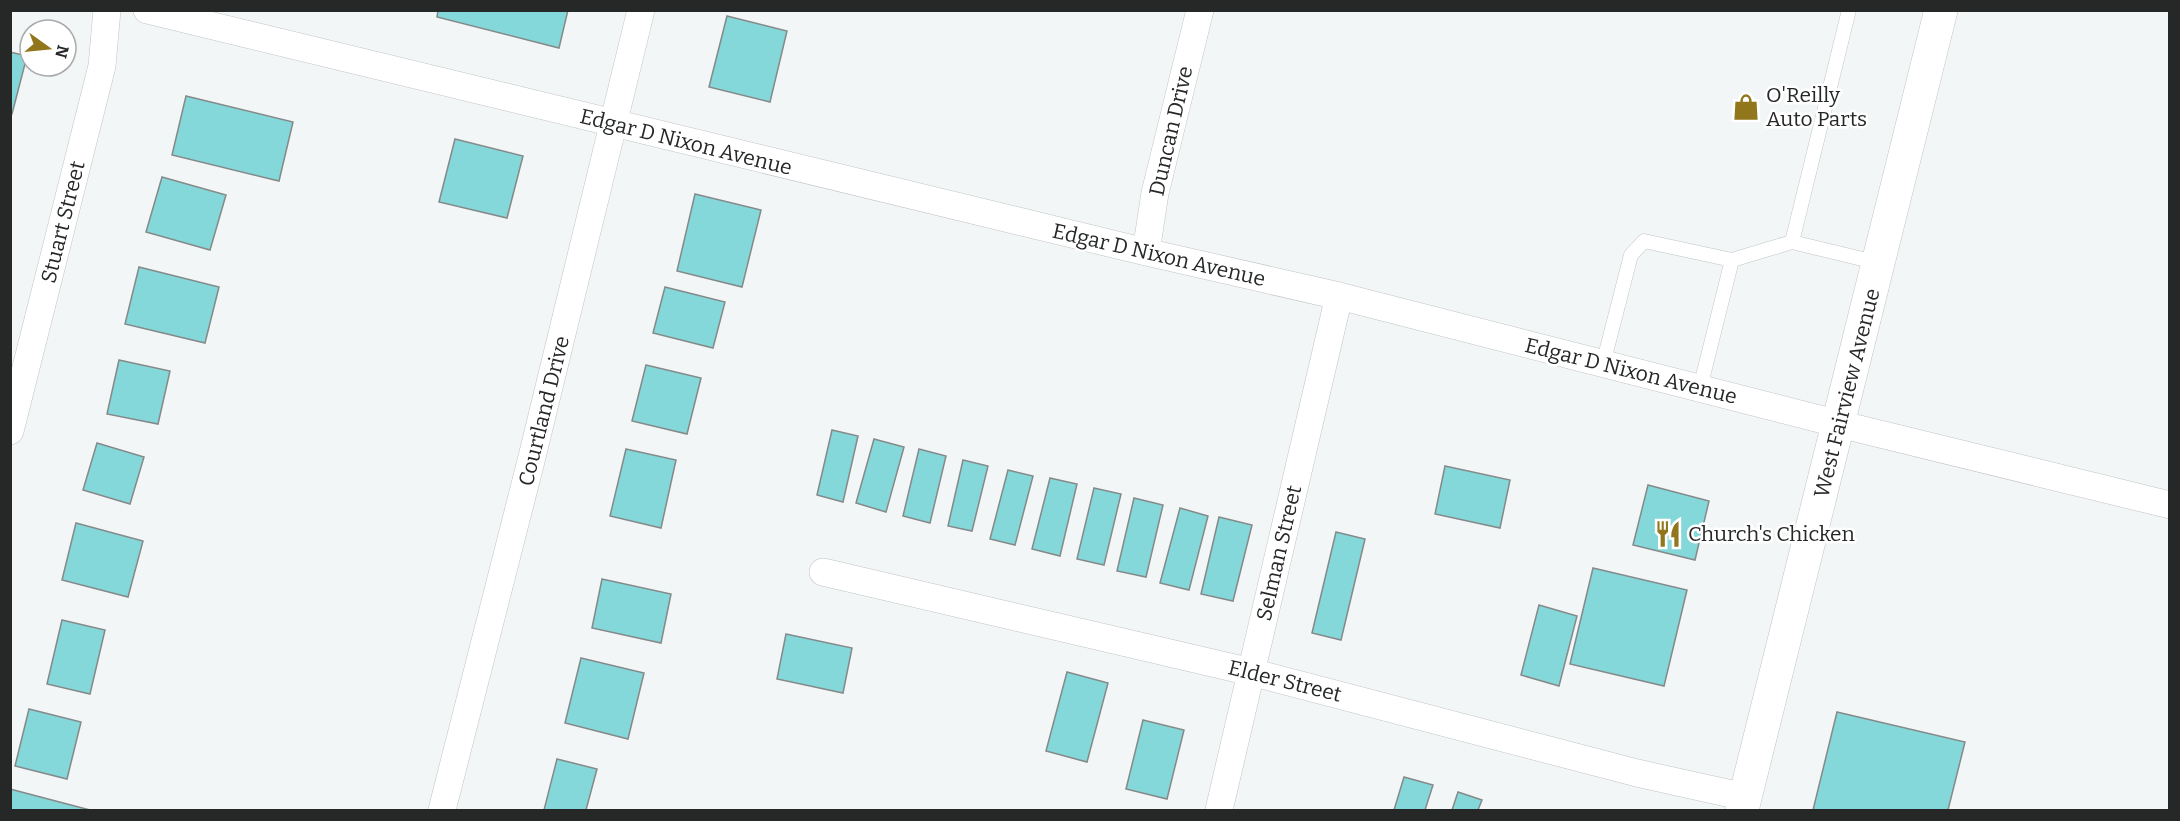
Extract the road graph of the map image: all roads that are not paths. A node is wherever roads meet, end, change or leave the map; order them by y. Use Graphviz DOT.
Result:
graph roads {
  1 [pos="107,10"];
  2 [pos="147,10"];
  3 [pos="641,10"];
  4 [pos="1200,10"];
  5 [pos="1849,10"];
  6 [pos="1941,10"];
  7 [pos="615,124"];
  8 [pos="1792,242"];
  9 [pos="1146,252"];
  10 [pos="1732,260"];
  11 [pos="1879,263"];
  12 [pos="1339,296"];
  13 [pos="1603,364"];
  14 [pos="1700,388"];
  15 [pos="1839,424"];
  16 [pos="10,431"];
  17 [pos="2169,503"];
  18 [pos="823,572"];
  19 [pos="1251,672"];
  20 [pos="1744,804"];
  21 [pos="442,810"];
  22 [pos="1219,810"];
  1 -- 16 [label="street, Stuart Street"];
  2 -- 7 [label="street, Edgar D Nixon Avenue"];
  3 -- 7 [label="street, Courtland Drive"];
  4 -- 9 [label="street, Duncan Drive"];
  5 -- 8 [label="lane"];
  6 -- 11 [label="main road, West Fairview Avenue"];
  7 -- 9 [label="street, Edgar D Nixon Avenue"];
  7 -- 21 [label="street, Courtland Drive"];
  8 -- 10 [label="lane"];
  8 -- 11 [label="lane"];
  9 -- 12 [label="street, Edgar D Nixon Avenue"];
  10 -- 13 [label="lane"];
  10 -- 14 [label="lane"];
  11 -- 15 [label="main road, West Fairview Avenue"];
  12 -- 13 [label="street, Edgar D Nixon Avenue"];
  12 -- 19 [label="street, Selman Street"];
  13 -- 14 [label="street, Edgar D Nixon Avenue"];
  14 -- 15 [label="street, Edgar D Nixon Avenue"];
  15 -- 17 [label="street, Edgar D Nixon Avenue"];
  15 -- 20 [label="main road, West Fairview Avenue"];
  18 -- 19 [label="street, Elder Street"];
  19 -- 20 [label="street, Elder Street"];
  19 -- 22 [label="street, Selman Street"];
}
